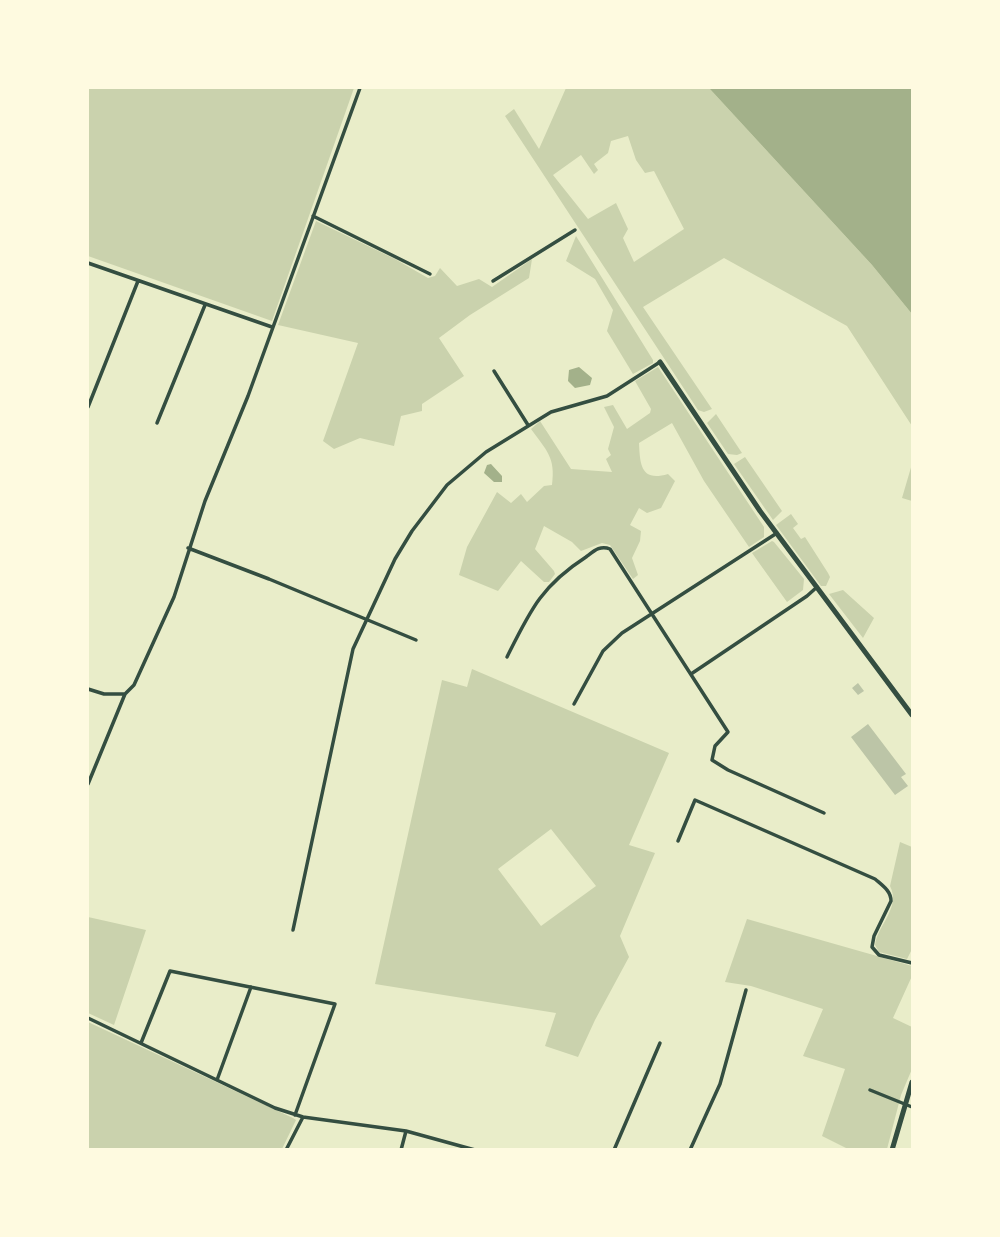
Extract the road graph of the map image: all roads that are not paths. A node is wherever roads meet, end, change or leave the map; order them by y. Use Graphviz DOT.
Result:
graph roads {
  1 [pos="360,88"];
  2 [pos="313,216"];
  3 [pos="575,230"];
  4 [pos="88,263"];
  5 [pos="430,274"];
  6 [pos="138,281"];
  7 [pos="493,281"];
  8 [pos="205,305"];
  9 [pos="272,327"];
  10 [pos="660,362"];
  11 [pos="494,371"];
  12 [pos="88,407"];
  13 [pos="157,423"];
  14 [pos="528,425"];
  15 [pos="777,533"];
  16 [pos="188,548"];
  17 [pos="817,587"];
  18 [pos="652,612"];
  19 [pos="368,621"];
  20 [pos="416,640"];
  21 [pos="508,657"];
  22 [pos="691,674"];
  23 [pos="88,689"];
  24 [pos="125,694"];
  25 [pos="574,704"];
  26 [pos="912,715"];
  27 [pos="88,785"];
  28 [pos="824,813"];
  29 [pos="678,841"];
  30 [pos="293,930"];
  31 [pos="912,963"];
  32 [pos="251,987"];
  33 [pos="746,990"];
  34 [pos="88,1018"];
  35 [pos="141,1043"];
  36 [pos="660,1043"];
  37 [pos="218,1080"];
  38 [pos="912,1082"];
  39 [pos="870,1090"];
  40 [pos="904,1104"];
  41 [pos="912,1107"];
  42 [pos="295,1115"];
  43 [pos="303,1117"];
  44 [pos="406,1131"];
  45 [pos="286,1150"];
  46 [pos="401,1150"];
  47 [pos="475,1150"];
  48 [pos="614,1150"];
  49 [pos="690,1150"];
  50 [pos="892,1150"];
  1 -- 2 [label="street"];
  2 -- 5 [label="street"];
  2 -- 9 [label="street"];
  3 -- 7 [label="street"];
  4 -- 6 [label="street"];
  6 -- 8 [label="street"];
  6 -- 12 [label="street"];
  8 -- 9 [label="street"];
  8 -- 13 [label="street"];
  9 -- 16 [label="street"];
  10 -- 14 [label="street"];
  10 -- 15 [label="main road"];
  11 -- 14 [label="street"];
  14 -- 19 [label="street"];
  15 -- 17 [label="main road"];
  15 -- 18 [label="street"];
  16 -- 19 [label="street"];
  16 -- 24 [label="street"];
  17 -- 22 [label="street"];
  17 -- 26 [label="main road"];
  18 -- 21 [label="street"];
  18 -- 22 [label="street"];
  18 -- 25 [label="street"];
  19 -- 20 [label="street"];
  19 -- 30 [label="street"];
  22 -- 28 [label="street"];
  23 -- 24 [label="street"];
  24 -- 27 [label="street"];
  29 -- 31 [label="street"];
  32 -- 35 [label="street"];
  32 -- 37 [label="street"];
  32 -- 42 [label="street"];
  33 -- 49 [label="street"];
  34 -- 35 [label="street"];
  35 -- 37 [label="street"];
  36 -- 48 [label="street"];
  37 -- 42 [label="street"];
  38 -- 40 [label="main road"];
  39 -- 40 [label="street"];
  40 -- 41 [label="street"];
  40 -- 50 [label="main road"];
  42 -- 43 [label="street"];
  43 -- 44 [label="street"];
  43 -- 45 [label="street"];
  44 -- 46 [label="street"];
  44 -- 47 [label="street"];
}
